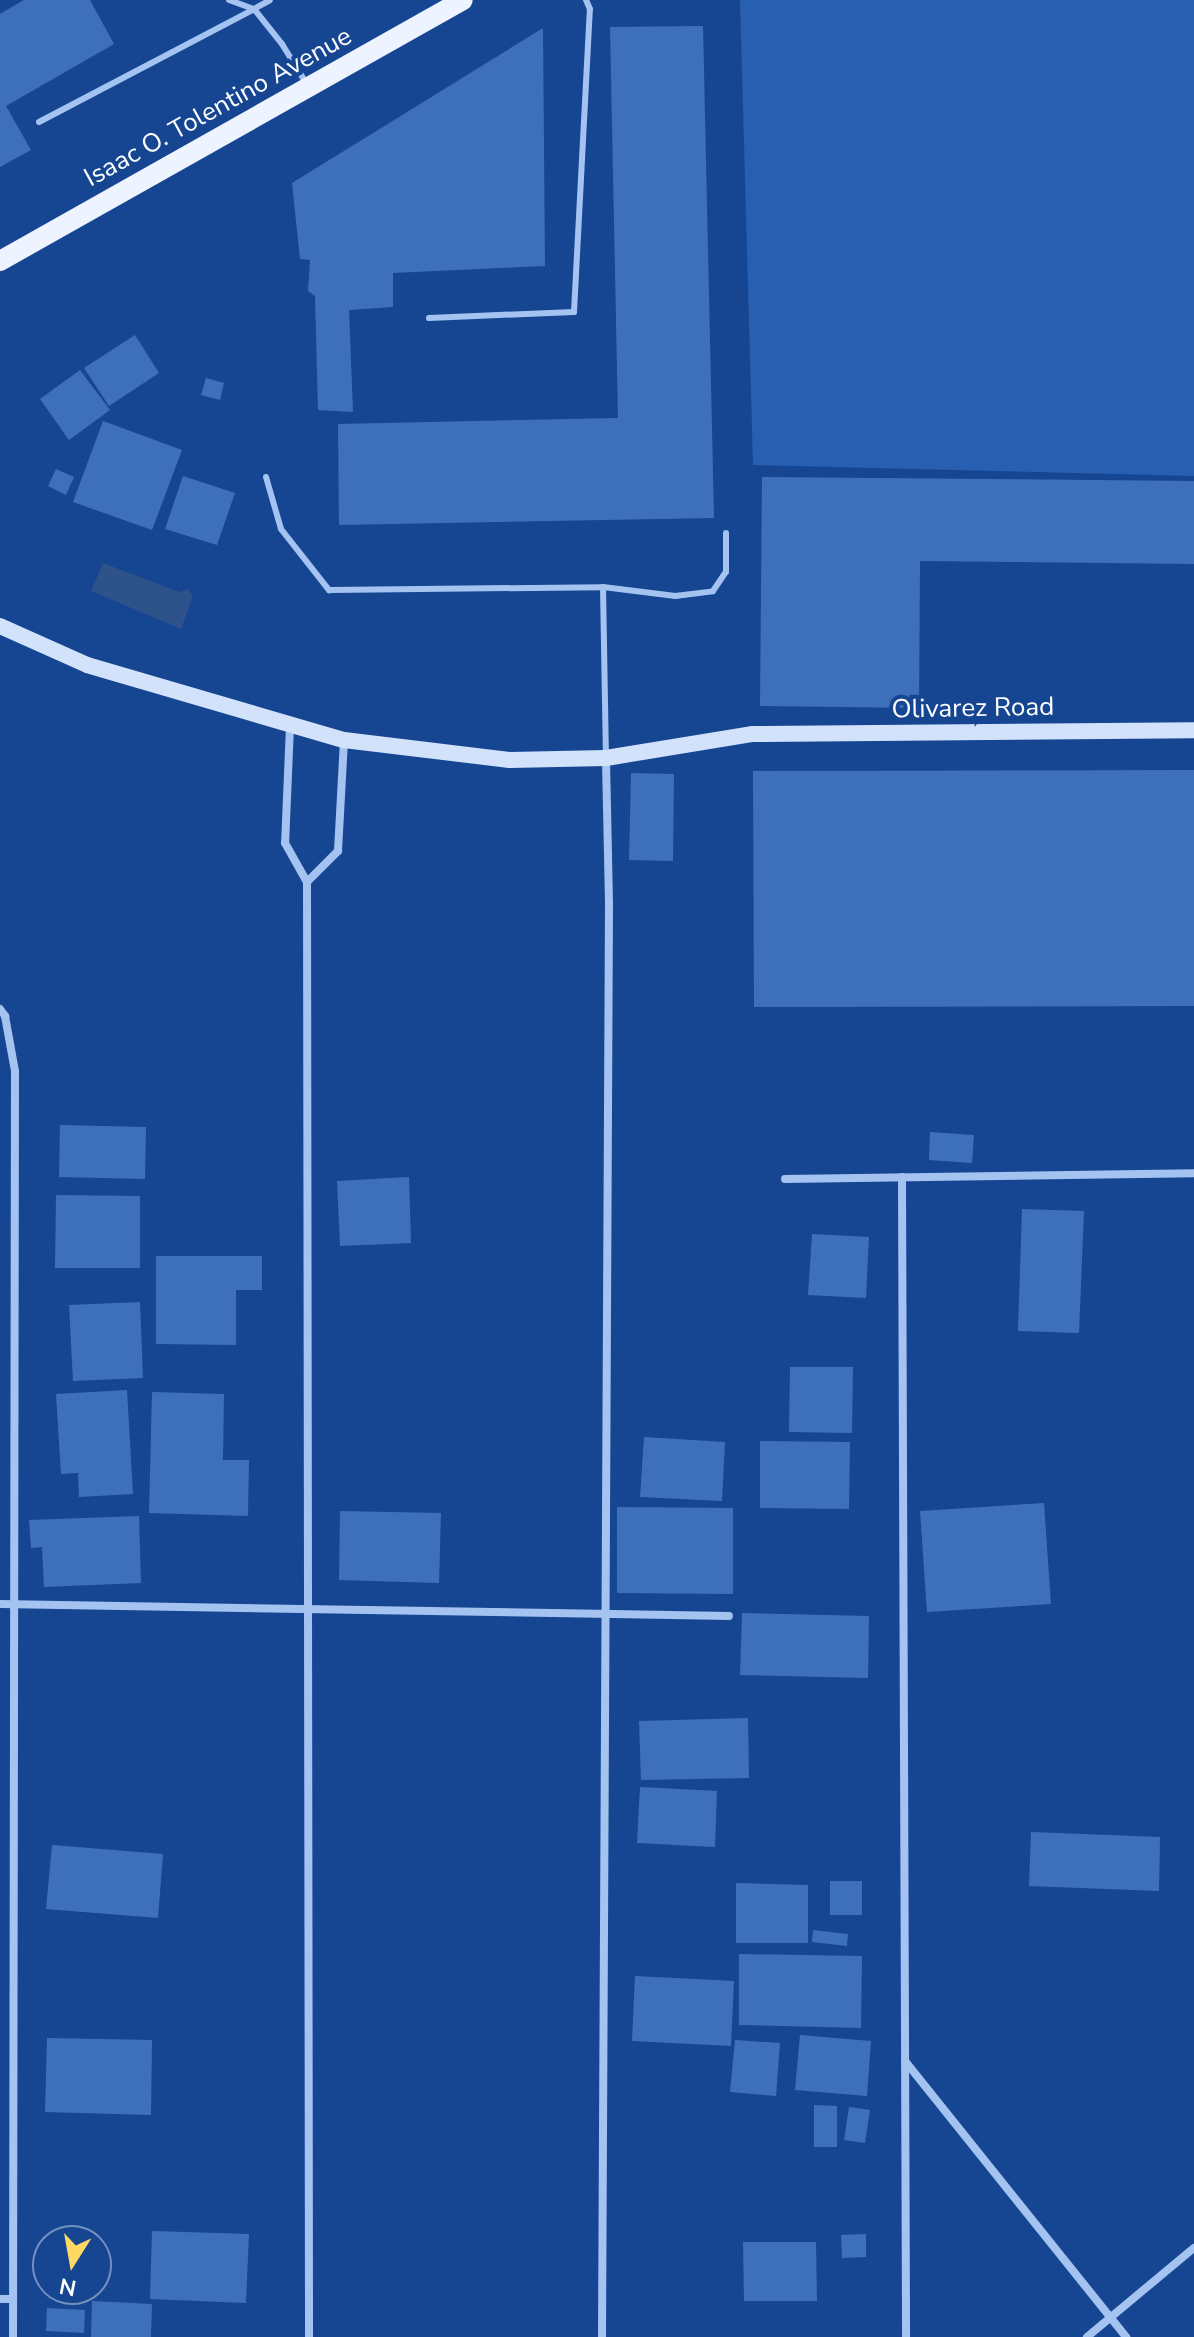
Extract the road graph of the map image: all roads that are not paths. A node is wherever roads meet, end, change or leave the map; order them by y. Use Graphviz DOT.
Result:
graph roads {
  1 [pos="229,0"];
  2 [pos="270,0"];
  3 [pos="463,0"];
  4 [pos="586,0"];
  5 [pos="254,9"];
  6 [pos="308,86"];
  7 [pos="39,122"];
  8 [pos="0,261"];
  9 [pos="429,318"];
  10 [pos="266,477"];
  11 [pos="726,533"];
  12 [pos="603,587"];
  13 [pos="0,626"];
  14 [pos="290,726"];
  15 [pos="1194,730"];
  16 [pos="344,740"];
  17 [pos="606,758"];
  18 [pos="307,882"];
  19 [pos="0,1009"];
  20 [pos="1194,1173"];
  21 [pos="902,1177"];
  22 [pos="785,1179"];
  23 [pos="0,1604"];
  24 [pos="14,1605"];
  25 [pos="308,1609"];
  26 [pos="605,1613"];
  27 [pos="729,1616"];
  28 [pos="905,2061"];
  29 [pos="1194,2248"];
  30 [pos="0,2299"];
  31 [pos="13,2299"];
  32 [pos="1110,2317"];
  33 [pos="13,2337"];
  34 [pos="309,2337"];
  35 [pos="602,2337"];
  36 [pos="906,2337"];
  37 [pos="1087,2337"];
  38 [pos="1126,2337"];
  1 -- 5 [label="lane"];
  2 -- 5 [label="lane"];
  3 -- 6 [label="main road, Isaac O. Tolentino Avenue"];
  4 -- 9 [label="lane"];
  5 -- 6 [label="lane"];
  5 -- 7 [label="lane"];
  6 -- 8 [label="main road, Isaac O. Tolentino Avenue"];
  10 -- 12 [label="lane"];
  11 -- 12 [label="lane"];
  12 -- 17 [label="lane"];
  13 -- 14 [label="street, Olivarez Road"];
  14 -- 16 [label="street, Olivarez Road"];
  14 -- 18 [label="street"];
  15 -- 17 [label="street, Olivarez Road"];
  16 -- 17 [label="street, Olivarez Road"];
  16 -- 18 [label="street"];
  17 -- 26 [label="street"];
  18 -- 25 [label="street"];
  19 -- 24 [label="street"];
  20 -- 21 [label="street"];
  21 -- 22 [label="street"];
  21 -- 28 [label="street"];
  23 -- 24 [label="street"];
  24 -- 25 [label="street"];
  24 -- 31 [label="street"];
  25 -- 26 [label="street"];
  25 -- 34 [label="street"];
  26 -- 27 [label="street"];
  26 -- 35 [label="street"];
  28 -- 32 [label="street"];
  28 -- 36 [label="street"];
  29 -- 32 [label="street"];
  30 -- 31 [label="street"];
  31 -- 33 [label="street"];
  32 -- 37 [label="street"];
  32 -- 38 [label="street"];
}
